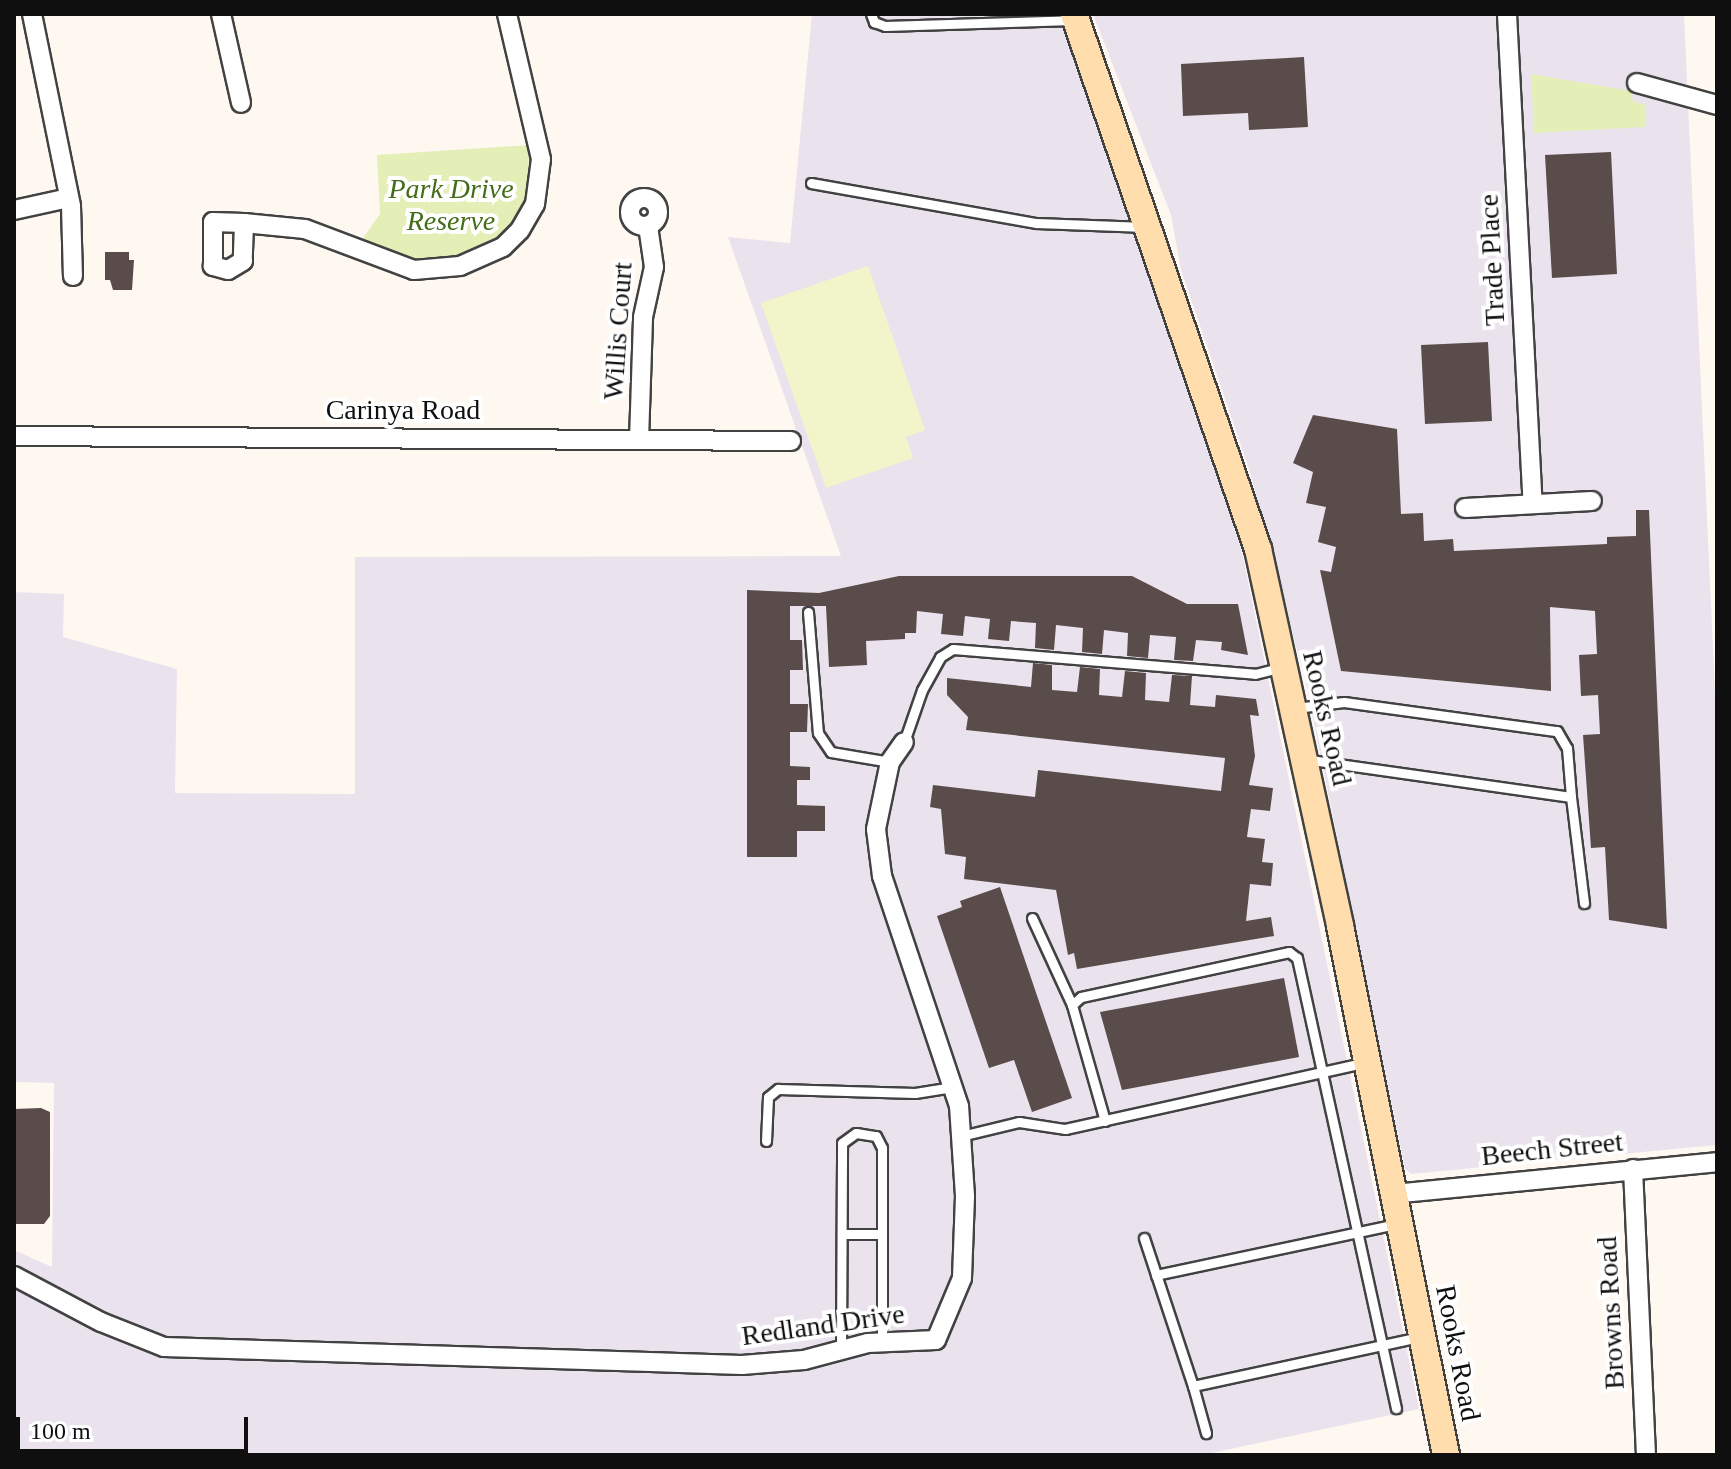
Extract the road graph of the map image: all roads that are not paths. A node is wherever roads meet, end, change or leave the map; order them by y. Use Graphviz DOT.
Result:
graph roads {
  1 [pos="32,14"];
  2 [pos="221,14"];
  3 [pos="507,14"];
  4 [pos="871,14"];
  5 [pos="1507,14"];
  6 [pos="1075,17"];
  7 [pos="958,19"];
  8 [pos="1637,83"];
  9 [pos="241,103"];
  10 [pos="1717,105"];
  11 [pos="811,183"];
  12 [pos="69,198"];
  13 [pos="14,210"];
  14 [pos="244,223"];
  15 [pos="648,226"];
  16 [pos="1148,227"];
  17 [pos="73,276"];
  18 [pos="14,436"];
  19 [pos="639,440"];
  20 [pos="791,441"];
  21 [pos="1592,501"];
  22 [pos="1533,503"];
  23 [pos="1465,508"];
  24 [pos="808,612"];
  25 [pos="1283,667"];
  26 [pos="1293,709"];
  27 [pos="904,742"];
  28 [pos="1304,759"];
  29 [pos="890,762"];
  30 [pos="1571,797"];
  31 [pos="1584,903"];
  32 [pos="1032,918"];
  33 [pos="1072,1005"];
  34 [pos="1367,1062"];
  35 [pos="1324,1072"];
  36 [pos="953,1087"];
  37 [pos="1105,1121"];
  38 [pos="961,1136"];
  39 [pos="766,1141"];
  40 [pos="1717,1162"];
  41 [pos="1633,1169"];
  42 [pos="1393,1194"];
  43 [pos="1399,1223"];
  44 [pos="1360,1231"];
  45 [pos="842,1234"];
  46 [pos="882,1234"];
  47 [pos="1144,1238"];
  48 [pos="1156,1275"];
  49 [pos="14,1276"];
  50 [pos="1422,1337"];
  51 [pos="882,1341"];
  52 [pos="1383,1345"];
  53 [pos="841,1350"];
  54 [pos="1193,1386"];
  55 [pos="1396,1408"];
  56 [pos="1206,1433"];
  57 [pos="1446,1455"];
  58 [pos="1646,1455"];
  1 -- 12 [label="street"];
  2 -- 9 [label="street"];
  3 -- 14 [label="street"];
  4 -- 7 [label="lane"];
  5 -- 22 [label="street, Trade Place"];
  6 -- 7 [label="lane"];
  6 -- 16 [label="street, Rooks Road"];
  8 -- 10 [label="street"];
  11 -- 16 [label="lane"];
  12 -- 13 [label="street"];
  12 -- 17 [label="street"];
  15 -- 19 [label="street, Willis Court"];
  16 -- 25 [label="street, Rooks Road"];
  18 -- 19 [label="street, Carinya Road"];
  19 -- 20 [label="street, Carinya Road"];
  21 -- 22 [label="street"];
  22 -- 23 [label="street"];
  24 -- 29 [label="lane"];
  25 -- 26 [label="street, Rooks Road"];
  25 -- 27 [label="lane"];
  26 -- 28 [label="street, Rooks Road"];
  26 -- 30 [label="lane"];
  27 -- 29 [label="street, Redland Drive"];
  28 -- 30 [label="lane"];
  28 -- 34 [label="street, Rooks Road"];
  29 -- 36 [label="street, Redland Drive"];
  30 -- 31 [label="lane"];
  32 -- 33 [label="lane"];
  33 -- 35 [label="lane"];
  33 -- 37 [label="lane"];
  34 -- 35 [label="lane"];
  34 -- 42 [label="street, Rooks Road"];
  35 -- 37 [label="lane"];
  35 -- 44 [label="lane"];
  36 -- 38 [label="street, Redland Drive"];
  36 -- 39 [label="lane"];
  37 -- 38 [label="lane"];
  38 -- 51 [label="street, Redland Drive"];
  40 -- 41 [label="street, Beech Street"];
  41 -- 42 [label="street, Beech Street"];
  41 -- 58 [label="street, Browns Road"];
  42 -- 43 [label="street, Rooks Road"];
  43 -- 44 [label="lane"];
  43 -- 50 [label="street, Rooks Road"];
  44 -- 48 [label="lane"];
  44 -- 52 [label="lane"];
  45 -- 46 [label="lane"];
  45 -- 46 [label="lane"];
  45 -- 53 [label="lane"];
  46 -- 51 [label="lane"];
  47 -- 48 [label="lane"];
  48 -- 54 [label="lane"];
  49 -- 53 [label="street, Redland Drive"];
  50 -- 52 [label="lane"];
  50 -- 57 [label="street, Rooks Road"];
  51 -- 53 [label="street, Redland Drive"];
  52 -- 54 [label="lane"];
  52 -- 55 [label="lane"];
  54 -- 56 [label="lane"];
}
